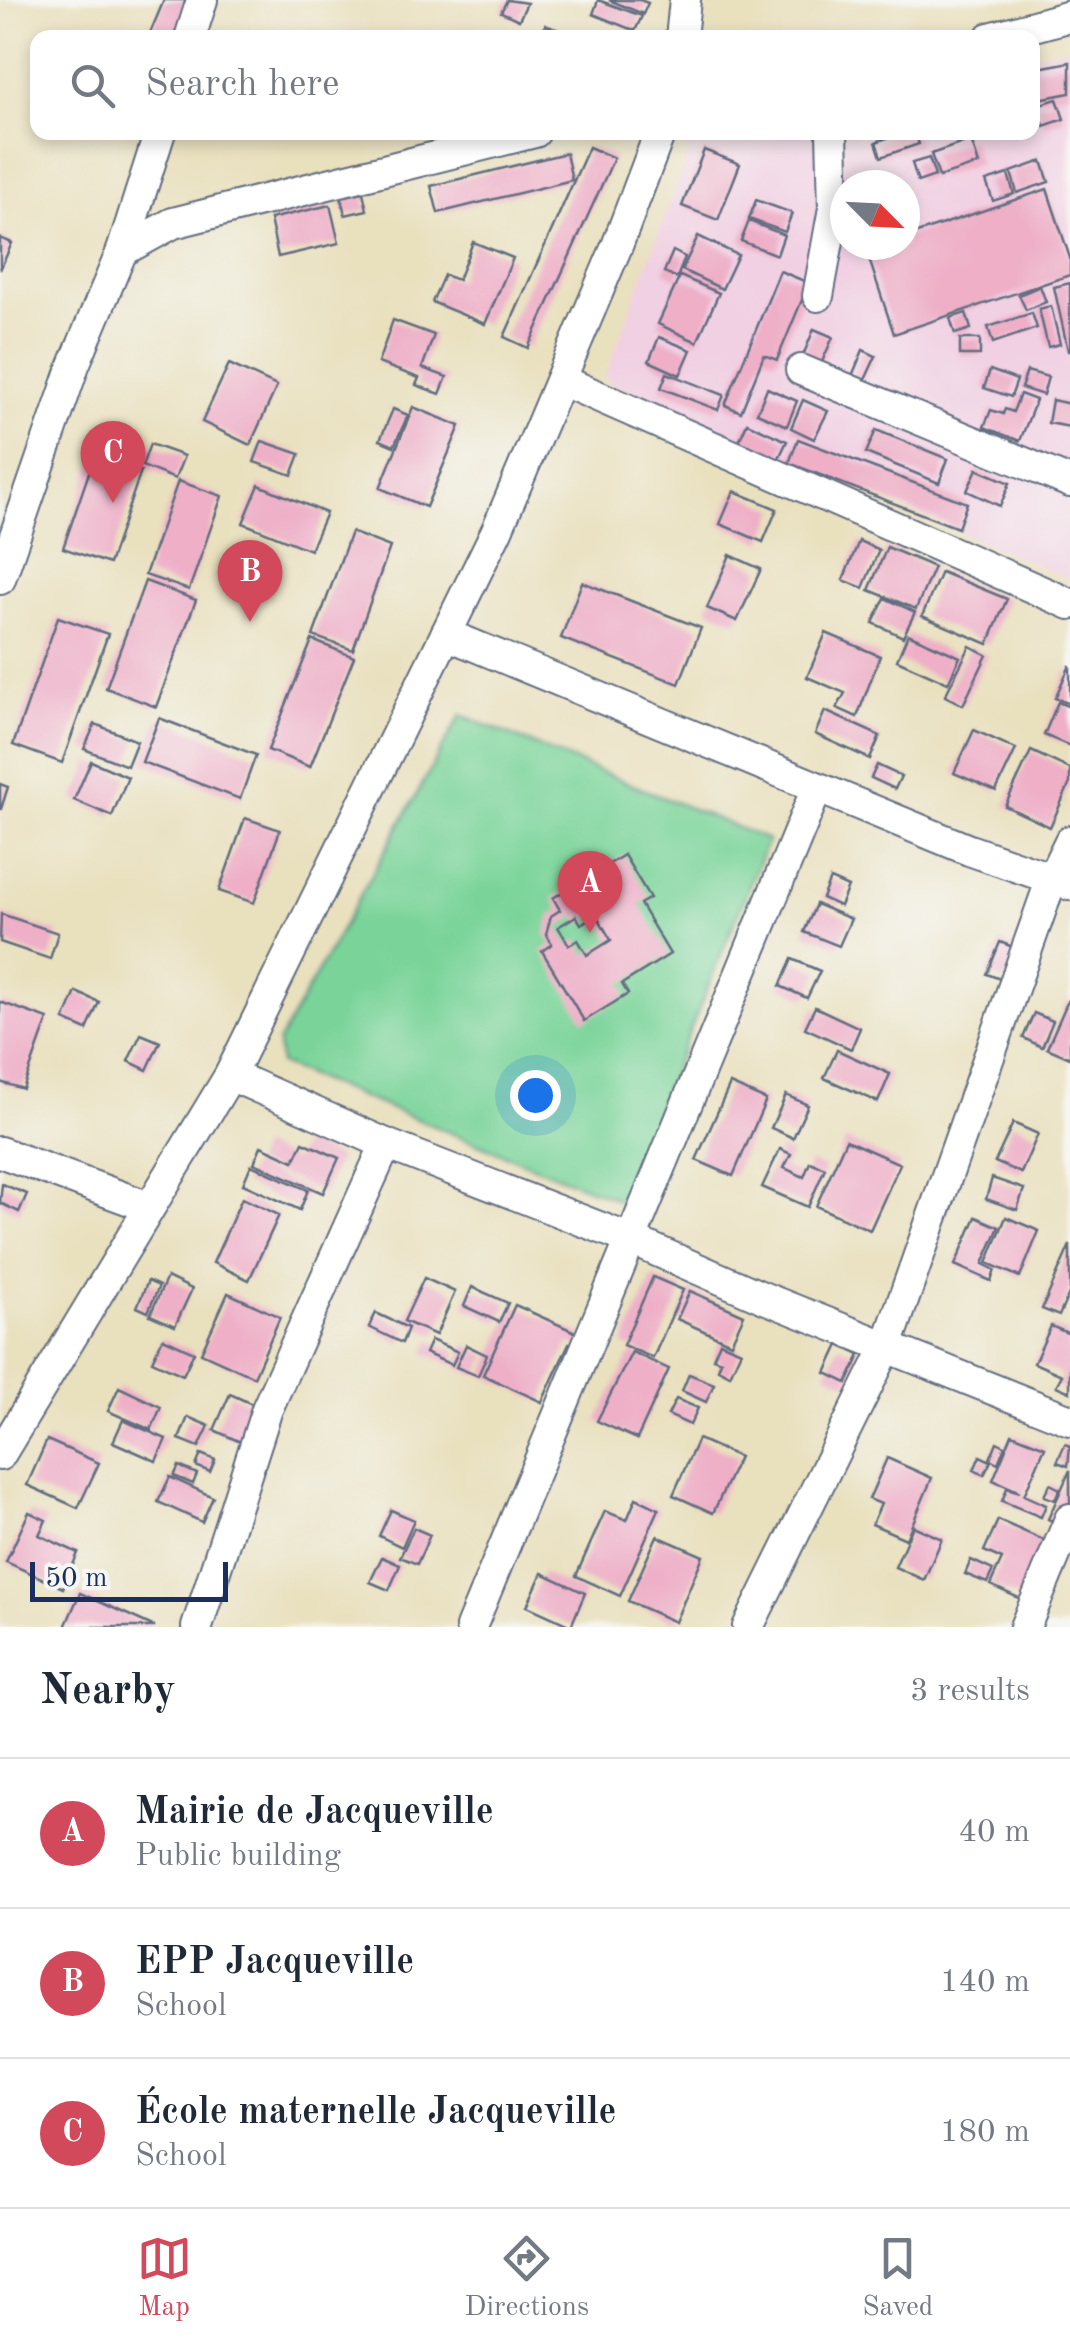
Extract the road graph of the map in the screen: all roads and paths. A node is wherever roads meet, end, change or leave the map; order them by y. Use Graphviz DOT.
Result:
graph roads {
  1 [pos="202,0"];
  2 [pos="686,0"];
  3 [pos="1070,16"];
  4 [pos="193,30"];
  5 [pos="681,30"];
  6 [pos="1019,30"];
  7 [pos="157,140"];
  8 [pos="504,140"];
  9 [pos="657,140"];
  10 [pos="832,140"];
  11 [pos="122,251"];
  12 [pos="818,296"];
  13 [pos="801,370"];
  14 [pos="561,380"];
  15 [pos="1070,482"];
  16 [pos="0,579"];
  17 [pos="1070,604"];
  18 [pos="446,634"];
  19 [pos="817,788"];
  20 [pos="1070,841"];
  21 [pos="1061,881"];
  22 [pos="230,1075"];
  23 [pos="386,1144"];
  24 [pos="0,1152"];
  25 [pos="148,1207"];
  26 [pos="632,1240"];
  27 [pos="887,1346"];
  28 [pos="1070,1420"];
  29 [pos="0,1455"];
  30 [pos="1070,1519"];
  31 [pos="197,1627"];
  32 [pos="472,1627"];
  33 [pos="748,1627"];
  34 [pos="1025,1627"];
  1 -- 4 [label="street"];
  2 -- 5 [label="street"];
  3 -- 6 [label="street"];
  7 -- 11 [label="street"];
  8 -- 11 [label="street"];
  9 -- 14 [label="street"];
  10 -- 12 [label="street"];
  11 -- 16 [label="street"];
  13 -- 15 [label="street"];
  14 -- 17 [label="street"];
  14 -- 18 [label="street"];
  18 -- 19 [label="street"];
  18 -- 22 [label="street"];
  19 -- 21 [label="street"];
  19 -- 26 [label="street"];
  20 -- 21 [label="street"];
  21 -- 27 [label="street"];
  22 -- 23 [label="street"];
  22 -- 25 [label="street"];
  23 -- 26 [label="street"];
  23 -- 31 [label="street"];
  24 -- 25 [label="street"];
  25 -- 29 [label="street"];
  26 -- 27 [label="street"];
  26 -- 32 [label="street"];
  27 -- 28 [label="street"];
  27 -- 33 [label="street"];
  30 -- 34 [label="street"];
}
